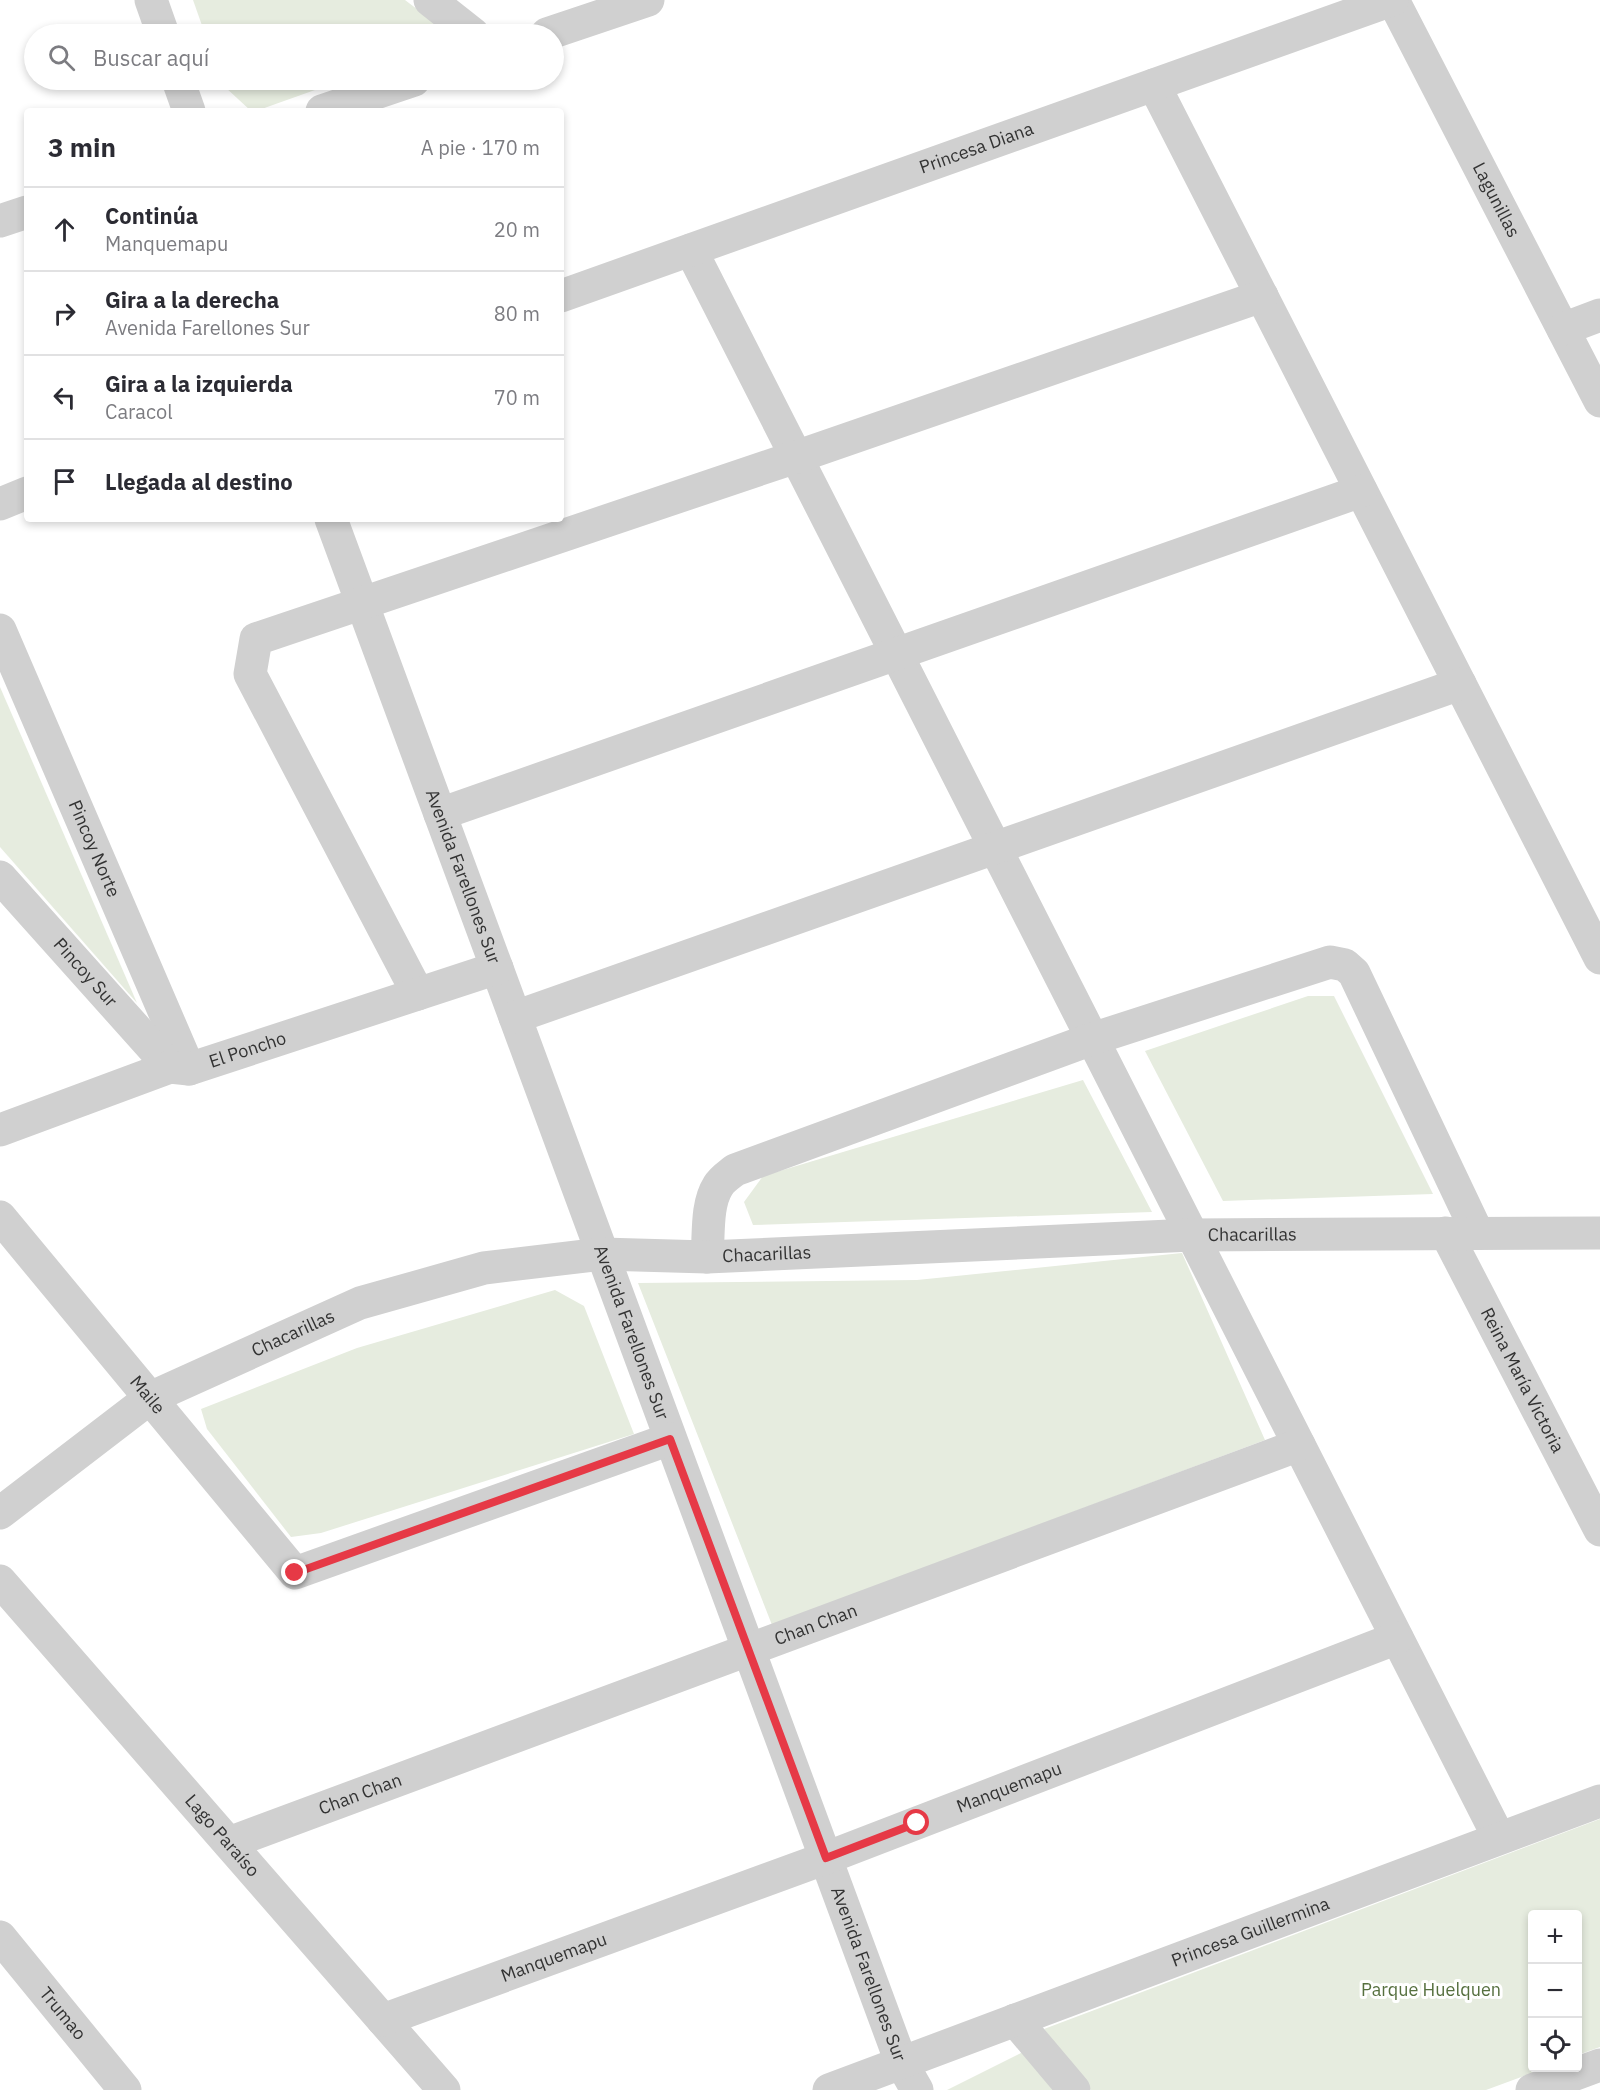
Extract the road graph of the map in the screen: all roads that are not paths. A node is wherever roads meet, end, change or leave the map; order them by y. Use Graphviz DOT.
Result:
graph roads {
  1 [pos="151,0"];
  2 [pos="430,0"];
  3 [pos="648,0"];
  4 [pos="1393,0"];
  5 [pos="159,24"];
  6 [pos="460,24"];
  7 [pos="564,28"];
  8 [pos="1154,85"];
  9 [pos="182,90"];
  10 [pos="384,90"];
  11 [pos="188,108"];
  12 [pos="331,108"];
  13 [pos="24,213"];
  14 [pos="0,221"];
  15 [pos="691,250"];
  16 [pos="564,295"];
  17 [pos="1262,296"];
  18 [pos="1600,315"];
  19 [pos="1563,329"];
  20 [pos="1600,401"];
  21 [pos="796,457"];
  22 [pos="1361,491"];
  23 [pos="24,494"];
  24 [pos="0,504"];
  25 [pos="332,522"];
  26 [pos="363,605"];
  27 [pos="0,630"];
  28 [pos="897,655"];
  29 [pos="1460,684"];
  30 [pos="440,814"];
  31 [pos="996,849"];
  32 [pos="0,877"];
  33 [pos="1600,958"];
  34 [pos="497,968"];
  35 [pos="418,994"];
  36 [pos="515,1017"];
  37 [pos="1092,1039"];
  38 [pos="180,1068"];
  39 [pos="0,1130"];
  40 [pos="0,1217"];
  41 [pos="1462,1232"];
  42 [pos="1600,1233"];
  43 [pos="1192,1235"];
  44 [pos="602,1254"];
  45 [pos="707,1257"];
  46 [pos="150,1398"];
  47 [pos="670,1439"];
  48 [pos="1299,1445"];
  49 [pos="0,1513"];
  50 [pos="1600,1530"];
  51 [pos="0,1581"];
  52 [pos="1397,1638"];
  53 [pos="749,1650"];
  54 [pos="1600,1801"];
  55 [pos="1499,1838"];
  56 [pos="229,1843"];
  57 [pos="826,1858"];
  58 [pos="0,1937"];
  59 [pos="383,2020"];
  60 [pos="1015,2020"];
  61 [pos="901,2062"];
  62 [pos="1600,2065"];
  63 [pos="125,2090"];
  64 [pos="444,2090"];
  65 [pos="829,2090"];
  66 [pos="917,2090"];
  67 [pos="1074,2090"];
  68 [pos="1532,2090"];
  1 -- 5 [label="street"];
  2 -- 6 [label="street"];
  3 -- 7 [label="street"];
  4 -- 8 [label="street, Princesa Diana"];
  4 -- 19 [label="street, Lagunillas"];
  8 -- 15 [label="street, Princesa Diana"];
  8 -- 17 [label="street"];
  9 -- 11 [label="street"];
  10 -- 12 [label="street"];
  13 -- 14 [label="street"];
  15 -- 16 [label="street, Princesa Diana"];
  15 -- 21 [label="street"];
  17 -- 21 [label="street"];
  17 -- 22 [label="street"];
  18 -- 19 [label="street"];
  19 -- 20 [label="street, Lagunillas"];
  21 -- 26 [label="street"];
  21 -- 28 [label="street"];
  22 -- 28 [label="street"];
  22 -- 29 [label="street"];
  23 -- 24 [label="street"];
  25 -- 26 [label="street, Avenida Farellones Sur"];
  26 -- 30 [label="street, Avenida Farellones Sur"];
  26 -- 35 [label="street"];
  27 -- 38 [label="street, Pincoy Norte"];
  28 -- 30 [label="street"];
  28 -- 31 [label="street"];
  29 -- 31 [label="street"];
  29 -- 33 [label="street"];
  30 -- 34 [label="street, Avenida Farellones Sur"];
  31 -- 36 [label="street"];
  31 -- 37 [label="street"];
  32 -- 38 [label="street, Pincoy Sur"];
  34 -- 35 [label="street, El Poncho"];
  34 -- 36 [label="street, Avenida Farellones Sur"];
  35 -- 38 [label="street, El Poncho"];
  36 -- 44 [label="street, Avenida Farellones Sur"];
  37 -- 41 [label="street, Reina María Victoria"];
  37 -- 43 [label="street"];
  37 -- 45 [label="street, Reina María Victoria"];
  38 -- 39 [label="street, El Poncho"];
  40 -- 46 [label="street, Maile"];
  41 -- 42 [label="street, Chacarillas"];
  41 -- 43 [label="street, Chacarillas"];
  41 -- 50 [label="street, Reina María Victoria"];
  43 -- 45 [label="street, Chacarillas"];
  43 -- 48 [label="street"];
  44 -- 45 [label="street, Chacarillas"];
  44 -- 46 [label="street, Chacarillas"];
  44 -- 47 [label="street, Avenida Farellones Sur"];
  46 -- 47 [label="street, Maile"];
  46 -- 49 [label="street, Chacarillas"];
  47 -- 53 [label="street, Avenida Farellones Sur"];
  48 -- 52 [label="street"];
  48 -- 53 [label="street, Chan Chan"];
  51 -- 56 [label="street, Lago Paraíso"];
  52 -- 55 [label="street"];
  52 -- 57 [label="street, Manquemapu"];
  53 -- 56 [label="street, Chan Chan"];
  53 -- 57 [label="street, Avenida Farellones Sur"];
  54 -- 55 [label="street, Princesa Guillermina"];
  55 -- 60 [label="street, Princesa Guillermina"];
  56 -- 59 [label="street, Lago Paraíso"];
  57 -- 59 [label="street, Manquemapu"];
  57 -- 61 [label="street, Avenida Farellones Sur"];
  58 -- 63 [label="street, Trumao"];
  59 -- 64 [label="street, Lago Paraíso"];
  60 -- 61 [label="street, Princesa Guillermina"];
  60 -- 67 [label="street"];
  61 -- 65 [label="street, Princesa Guillermina"];
  61 -- 66 [label="street, Avenida Farellones Sur"];
  62 -- 68 [label="street"];
}
